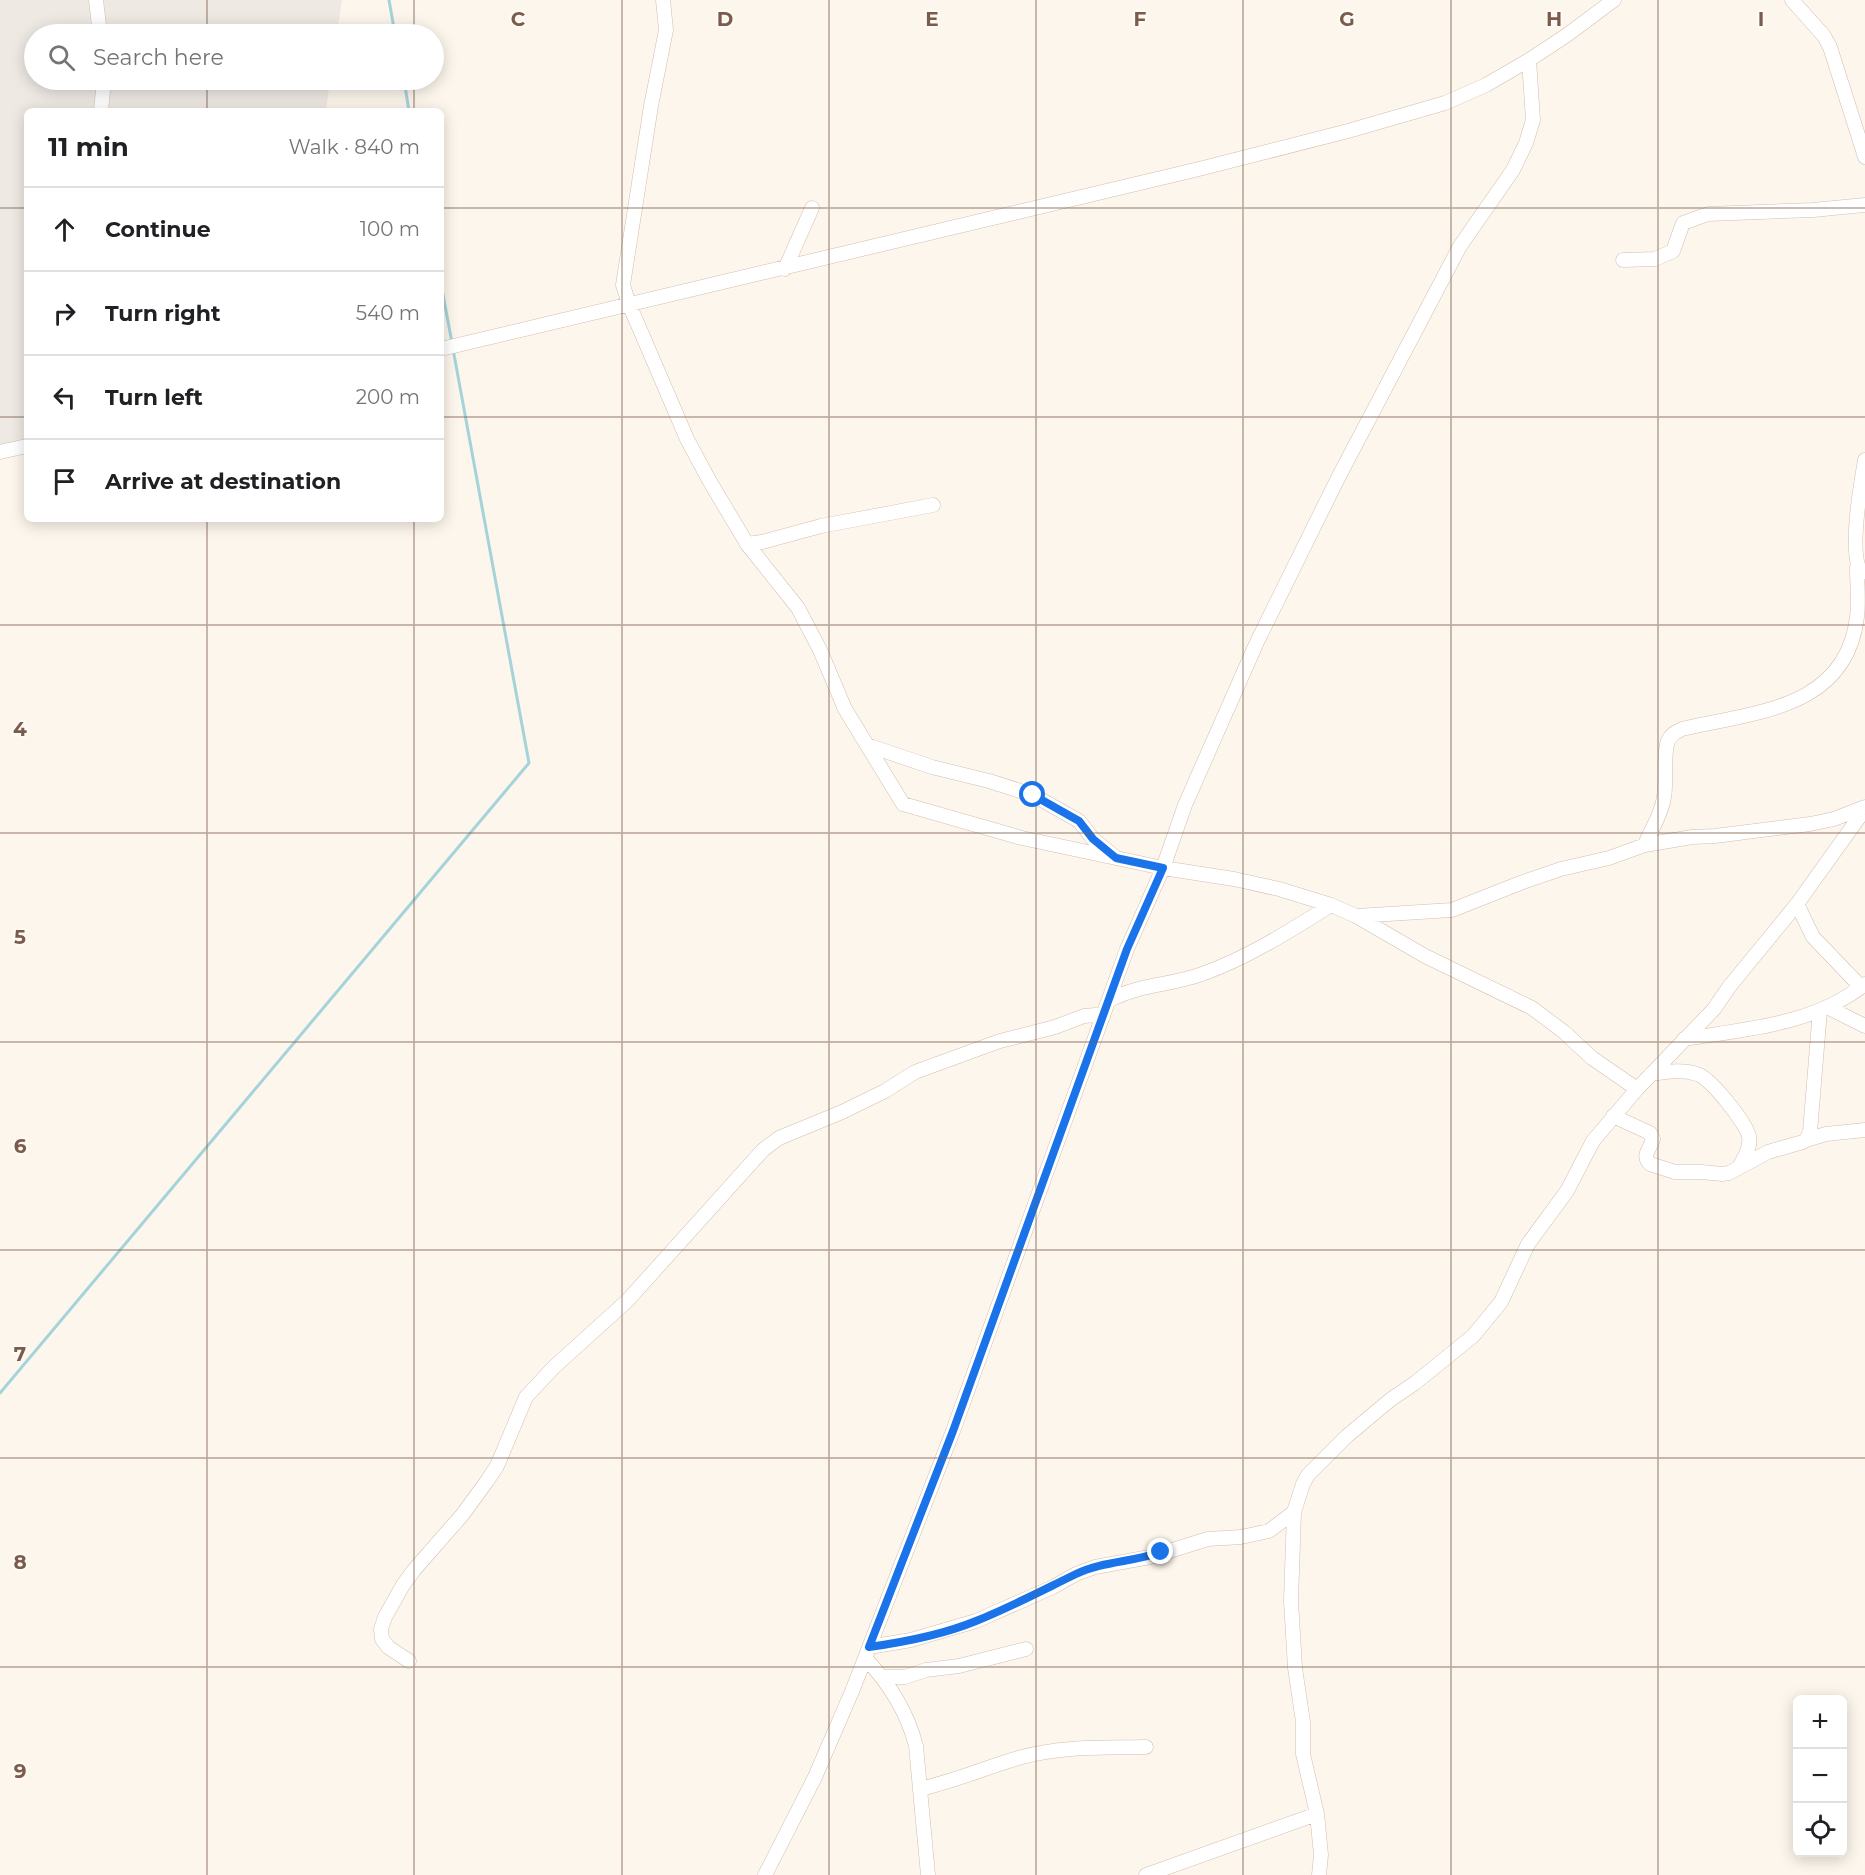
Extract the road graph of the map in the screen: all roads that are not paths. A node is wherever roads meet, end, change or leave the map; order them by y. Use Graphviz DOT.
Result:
graph roads {
  1 [pos="96,0"];
  2 [pos="663,0"];
  3 [pos="1614,0"];
  4 [pos="1792,0"];
  5 [pos="99,24"];
  6 [pos="1529,60"];
  7 [pos="103,90"];
  8 [pos="101,108"];
  9 [pos="1865,157"];
  10 [pos="1865,205"];
  11 [pos="812,208"];
  12 [pos="1623,260"];
  13 [pos="785,268"];
  14 [pos="628,303"];
  15 [pos="444,348"];
  16 [pos="24,447"];
  17 [pos="0,453"];
  18 [pos="1865,460"];
  19 [pos="933,505"];
  20 [pos="747,544"];
  21 [pos="1861,572"];
  22 [pos="867,745"];
  23 [pos="1865,808"];
  24 [pos="1646,845"];
  25 [pos="1116,858"];
  26 [pos="1163,868"];
  27 [pos="1797,904"];
  28 [pos="1331,905"];
  29 [pos="1356,916"];
  30 [pos="1864,988"];
  31 [pos="1110,1000"];
  32 [pos="1824,1008"];
  33 [pos="1103,1017"];
  34 [pos="1865,1026"];
  35 [pos="1684,1039"];
  36 [pos="1651,1074"];
  37 [pos="1636,1089"];
  38 [pos="1613,1116"];
  39 [pos="1865,1130"];
  40 [pos="1806,1140"];
  41 [pos="1738,1169"];
  42 [pos="1294,1512"];
  43 [pos="1026,1649"];
  44 [pos="867,1653"];
  45 [pos="409,1661"];
  46 [pos="882,1677"];
  47 [pos="1146,1747"];
  48 [pos="920,1789"];
  49 [pos="1317,1814"];
  50 [pos="765,1875"];
  51 [pos="928,1875"];
  52 [pos="1146,1875"];
  53 [pos="1319,1875"];
  1 -- 5 [label="street"];
  2 -- 14 [label="street"];
  3 -- 6 [label="street"];
  4 -- 9 [label="street"];
  6 -- 13 [label="street"];
  6 -- 26 [label="street"];
  7 -- 8 [label="street"];
  10 -- 12 [label="street"];
  11 -- 13 [label="street"];
  13 -- 14 [label="street"];
  14 -- 15 [label="street"];
  14 -- 20 [label="street"];
  16 -- 17 [label="street"];
  18 -- 21 [label="street"];
  19 -- 20 [label="street"];
  20 -- 22 [label="street"];
  21 -- 24 [label="street"];
  22 -- 25 [label="street"];
  22 -- 25 [label="street"];
  23 -- 24 [label="street"];
  23 -- 27 [label="street"];
  24 -- 29 [label="street"];
  25 -- 26 [label="street"];
  26 -- 28 [label="street"];
  26 -- 31 [label="street"];
  27 -- 30 [label="street"];
  27 -- 35 [label="street"];
  28 -- 29 [label="street"];
  28 -- 31 [label="street"];
  29 -- 37 [label="street"];
  30 -- 32 [label="street"];
  31 -- 33 [label="street"];
  32 -- 34 [label="street"];
  32 -- 35 [label="street"];
  32 -- 40 [label="street"];
  33 -- 44 [label="street"];
  33 -- 45 [label="street"];
  35 -- 36 [label="street"];
  36 -- 37 [label="street"];
  36 -- 41 [label="street"];
  37 -- 38 [label="street"];
  38 -- 41 [label="street"];
  38 -- 42 [label="street"];
  39 -- 40 [label="street"];
  40 -- 41 [label="street"];
  42 -- 44 [label="street"];
  42 -- 49 [label="street"];
  43 -- 46 [label="street"];
  44 -- 46 [label="street"];
  44 -- 50 [label="street"];
  46 -- 48 [label="street"];
  47 -- 48 [label="street"];
  48 -- 51 [label="street"];
  49 -- 52 [label="street"];
  49 -- 53 [label="street"];
}
